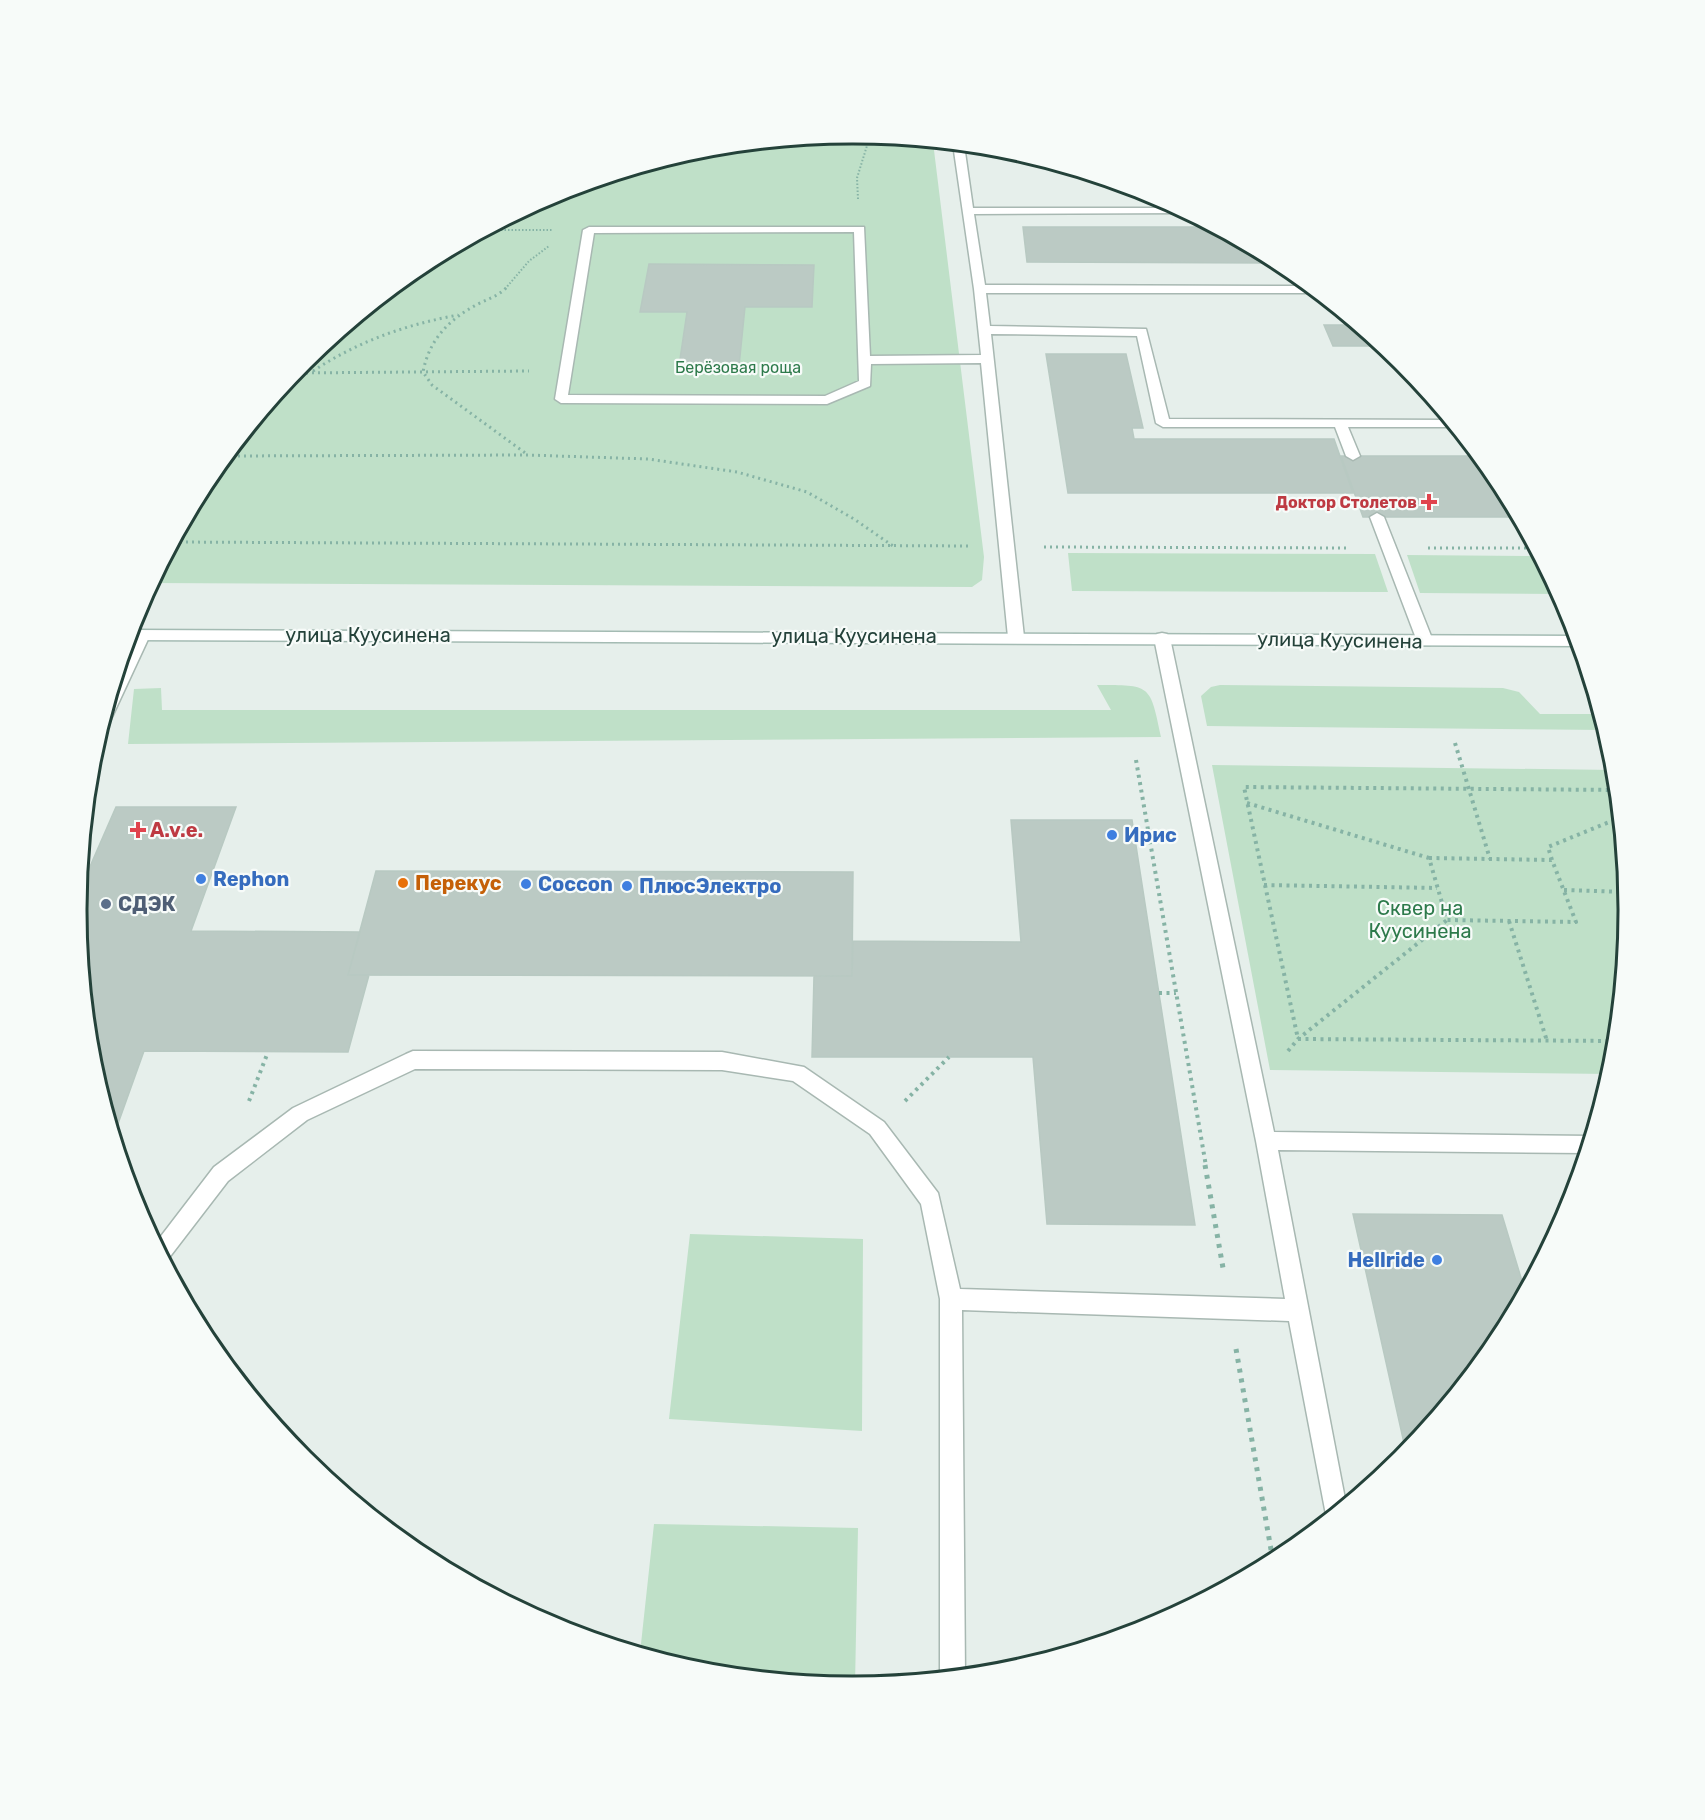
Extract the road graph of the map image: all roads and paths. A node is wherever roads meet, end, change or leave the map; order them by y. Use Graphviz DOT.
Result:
graph roads {
  1 [pos="867,145"];
  2 [pos="959,152"];
  3 [pos="968,211"];
  4 [pos="1163,211"];
  5 [pos="860,229"];
  6 [pos="501,230"];
  7 [pos="572,230"];
  8 [pos="589,230"];
  9 [pos="980,290"];
  10 [pos="1301,290"];
  11 [pos="458,315"];
  12 [pos="984,330"];
  13 [pos="987,359"];
  14 [pos="864,360"];
  15 [pos="566,371"];
  16 [pos="423,372"];
  17 [pos="307,373"];
  18 [pos="311,373"];
  19 [pos="1340,423"];
  20 [pos="1444,424"];
  21 [pos="528,455"];
  22 [pos="237,456"];
  23 [pos="1353,456"];
  24 [pos="1377,517"];
  25 [pos="182,542"];
  26 [pos="893,546"];
  27 [pos="1007,546"];
  28 [pos="1388,548"];
  29 [pos="1526,548"];
  30 [pos="138,635"];
  31 [pos="1016,637"];
  32 [pos="1162,638"];
  33 [pos="1425,641"];
  34 [pos="1569,641"];
  35 [pos="1455,743"];
  36 [pos="1136,760"];
  37 [pos="1468,788"];
  38 [pos="1608,790"];
  39 [pos="1247,803"];
  40 [pos="1612,821"];
  41 [pos="1429,858"];
  42 [pos="1490,859"];
  43 [pos="1552,860"];
  44 [pos="1264,885"];
  45 [pos="1437,888"];
  46 [pos="1564,890"];
  47 [pos="1617,892"];
  48 [pos="1447,920"];
  49 [pos="1509,921"];
  50 [pos="1159,993"];
  51 [pos="1176,993"];
  52 [pos="1298,1039"];
  53 [pos="1547,1041"];
  54 [pos="1606,1041"];
  55 [pos="949,1057"];
  56 [pos="1255,1090"];
  57 [pos="877,1128"];
  58 [pos="1266,1141"];
  59 [pos="1581,1144"];
  60 [pos="166,1248"];
  61 [pos="951,1299"];
  62 [pos="1229,1308"];
  63 [pos="1297,1310"];
  64 [pos="1334,1504"];
  65 [pos="1271,1550"];
  66 [pos="952,1669"];
  1 -- 5 [label="path"];
  2 -- 3 [label="main road"];
  3 -- 4 [label="main road"];
  3 -- 9 [label="main road"];
  5 -- 8 [label="main road"];
  5 -- 14 [label="main road"];
  6 -- 7 [label="path"];
  7 -- 8 [label="path"];
  7 -- 11 [label="path"];
  8 -- 15 [label="main road"];
  9 -- 10 [label="main road"];
  9 -- 12 [label="main road"];
  11 -- 16 [label="path"];
  11 -- 18 [label="path"];
  12 -- 13 [label="main road"];
  12 -- 19 [label="main road"];
  13 -- 14 [label="main road"];
  13 -- 27 [label="main road"];
  14 -- 15 [label="main road"];
  15 -- 16 [label="path"];
  16 -- 18 [label="path"];
  16 -- 21 [label="path"];
  17 -- 18 [label="path"];
  19 -- 20 [label="main road"];
  19 -- 23 [label="main road"];
  21 -- 22 [label="path"];
  21 -- 26 [label="path"];
  24 -- 28 [label="main road"];
  25 -- 26 [label="path"];
  26 -- 27 [label="path"];
  27 -- 28 [label="path"];
  27 -- 31 [label="main road"];
  28 -- 29 [label="path"];
  28 -- 33 [label="main road"];
  30 -- 31 [label="main road, улица Куусинена"];
  31 -- 32 [label="main road, улица Куусинена"];
  32 -- 33 [label="main road, улица Куусинена"];
  32 -- 56 [label="main road"];
  33 -- 34 [label="main road, улица Куусинена"];
  35 -- 37 [label="path"];
  36 -- 51 [label="path"];
  37 -- 38 [label="path"];
  37 -- 39 [label="path"];
  37 -- 42 [label="path"];
  39 -- 41 [label="path"];
  39 -- 44 [label="path"];
  40 -- 43 [label="path"];
  41 -- 42 [label="path"];
  41 -- 45 [label="path"];
  42 -- 43 [label="path"];
  43 -- 46 [label="path"];
  44 -- 45 [label="path"];
  44 -- 52 [label="path"];
  45 -- 48 [label="path"];
  46 -- 47 [label="path"];
  46 -- 49 [label="path"];
  48 -- 49 [label="path"];
  48 -- 52 [label="path"];
  49 -- 53 [label="path"];
  50 -- 51 [label="path"];
  51 -- 62 [label="path"];
  52 -- 53 [label="path"];
  52 -- 56 [label="path"];
  53 -- 54 [label="path"];
  55 -- 57 [label="path"];
  56 -- 58 [label="main road"];
  57 -- 60 [label="main road"];
  57 -- 61 [label="main road"];
  58 -- 59 [label="main road"];
  58 -- 63 [label="main road"];
  61 -- 62 [label="main road"];
  61 -- 66 [label="main road"];
  62 -- 63 [label="main road"];
  62 -- 65 [label="path"];
  63 -- 64 [label="main road"];
}
